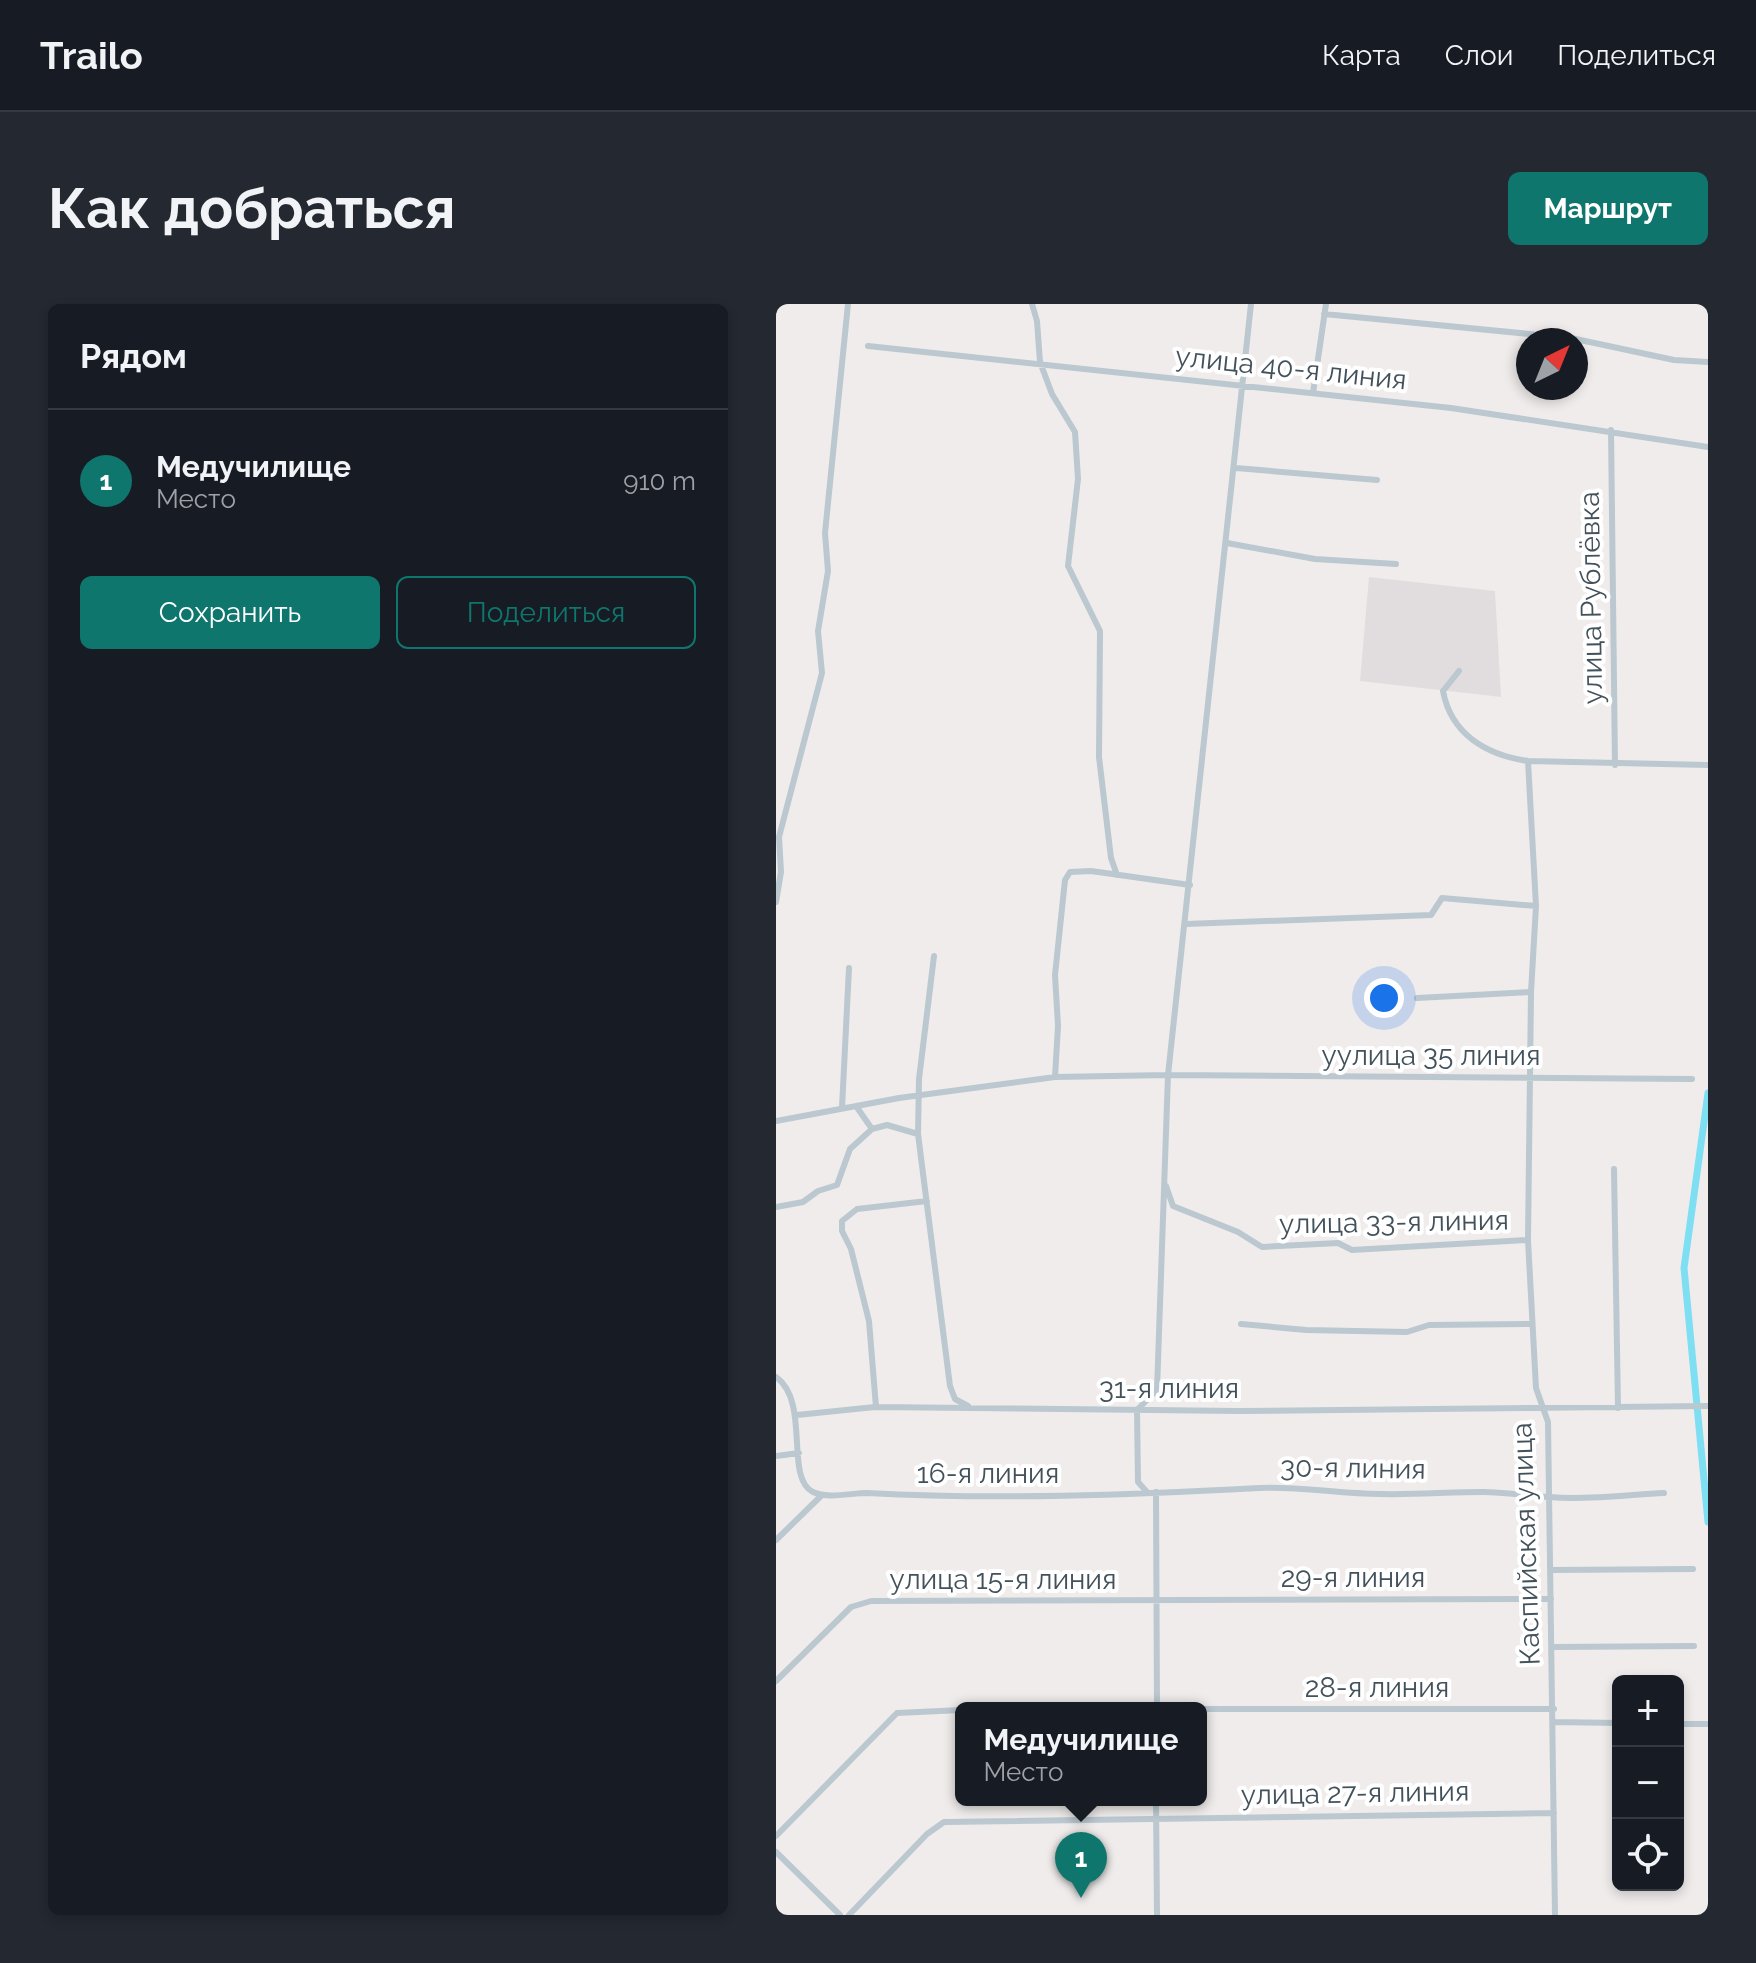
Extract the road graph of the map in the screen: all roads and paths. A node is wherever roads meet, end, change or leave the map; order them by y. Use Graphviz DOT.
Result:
graph roads {
  1 [pos="848,304"];
  2 [pos="1032,304"];
  3 [pos="1251,304"];
  4 [pos="1326,304"];
  5 [pos="1324,314"];
  6 [pos="868,346"];
  7 [pos="1708,362"];
  8 [pos="1040,364"];
  9 [pos="1241,384"];
  10 [pos="1313,393"];
  11 [pos="1611,430"];
  12 [pos="1708,447"];
  13 [pos="1236,468"];
  14 [pos="1377,480"];
  15 [pos="1227,543"];
  16 [pos="1396,564"];
  17 [pos="1459,671"];
  18 [pos="1528,761"];
  19 [pos="1615,765"];
  20 [pos="1708,765"];
  21 [pos="1117,875"];
  22 [pos="1190,885"];
  23 [pos="776,902"];
  24 [pos="1536,906"];
  25 [pos="1186,924"];
  26 [pos="934,956"];
  27 [pos="849,968"];
  28 [pos="1531,992"];
  29 [pos="1417,998"];
  30 [pos="1168,1075"];
  31 [pos="1055,1077"];
  32 [pos="1529,1077"];
  33 [pos="1692,1079"];
  34 [pos="919,1097"];
  35 [pos="856,1106"];
  36 [pos="842,1108"];
  37 [pos="776,1121"];
  38 [pos="872,1129"];
  39 [pos="918,1134"];
  40 [pos="1614,1169"];
  41 [pos="1164,1180"];
  42 [pos="927,1201"];
  43 [pos="776,1207"];
  44 [pos="1528,1240"];
  45 [pos="1241,1324"];
  46 [pos="1532,1324"];
  47 [pos="776,1377"];
  48 [pos="1708,1406"];
  49 [pos="876,1407"];
  50 [pos="975,1408"];
  51 [pos="1542,1408"];
  52 [pos="1618,1408"];
  53 [pos="1137,1410"];
  54 [pos="797,1415"];
  55 [pos="799,1453"];
  56 [pos="776,1456"];
  57 [pos="1152,1492"];
  58 [pos="1664,1493"];
  59 [pos="822,1495"];
  60 [pos="1551,1497"];
  61 [pos="776,1540"];
  62 [pos="1693,1569"];
  63 [pos="1551,1570"];
  64 [pos="1551,1599"];
  65 [pos="1155,1602"];
  66 [pos="1694,1646"];
  67 [pos="1553,1647"];
  68 [pos="776,1681"];
  69 [pos="1157,1702"];
  70 [pos="1207,1709"];
  71 [pos="1554,1709"];
  72 [pos="955,1710"];
  73 [pos="1554,1722"];
  74 [pos="1612,1723"];
  75 [pos="1684,1724"];
  76 [pos="1708,1724"];
  77 [pos="1156,1806"];
  78 [pos="1554,1813"];
  79 [pos="1157,1817"];
  80 [pos="776,1836"];
  81 [pos="776,1852"];
  82 [pos="840,1915"];
  83 [pos="849,1915"];
  84 [pos="1157,1915"];
  85 [pos="1555,1915"];
  1 -- 23 [label="street"];
  2 -- 8 [label="street"];
  3 -- 9 [label="street"];
  4 -- 5 [label="street"];
  5 -- 7 [label="street"];
  5 -- 10 [label="street"];
  6 -- 8 [label="street, улица 40-я линия"];
  8 -- 9 [label="street, улица 40-я линия"];
  8 -- 21 [label="street"];
  9 -- 10 [label="street, улица 40-я линия"];
  9 -- 13 [label="street"];
  10 -- 11 [label="street, улица 40-я линия"];
  11 -- 12 [label="street, улица 40-я линия"];
  11 -- 19 [label="street, улица Рублёвка"];
  13 -- 14 [label="street"];
  13 -- 15 [label="street"];
  15 -- 16 [label="street"];
  15 -- 22 [label="street"];
  17 -- 18 [label="street"];
  18 -- 19 [label="street"];
  18 -- 24 [label="street, Каспийская улица"];
  19 -- 20 [label="street"];
  21 -- 22 [label="street"];
  21 -- 31 [label="street"];
  22 -- 25 [label="street"];
  24 -- 25 [label="street"];
  24 -- 28 [label="street, Каспийская улица"];
  25 -- 30 [label="street"];
  26 -- 34 [label="street"];
  27 -- 36 [label="street"];
  28 -- 29 [label="street"];
  28 -- 32 [label="street, Каспийская улица"];
  30 -- 31 [label="street, уулица 35 линия"];
  30 -- 32 [label="street, уулица 35 линия"];
  30 -- 41 [label="street"];
  31 -- 34 [label="street, уулица 35 линия"];
  32 -- 33 [label="street, уулица 35 линия"];
  32 -- 44 [label="street, Каспийская улица"];
  34 -- 35 [label="street, уулица 35 линия"];
  34 -- 39 [label="street"];
  35 -- 36 [label="street, уулица 35 линия"];
  35 -- 38 [label="street"];
  36 -- 37 [label="street, уулица 35 линия"];
  38 -- 39 [label="street"];
  38 -- 43 [label="street"];
  39 -- 42 [label="street"];
  40 -- 52 [label="street"];
  41 -- 44 [label="street, улица 33-я линия"];
  41 -- 53 [label="street"];
  42 -- 49 [label="street"];
  42 -- 50 [label="street"];
  44 -- 46 [label="street, Каспийская улица"];
  45 -- 46 [label="street"];
  46 -- 51 [label="street, Каспийская улица"];
  47 -- 54 [label="street"];
  48 -- 52 [label="street, 31-я линия"];
  49 -- 50 [label="street, 31-я линия"];
  49 -- 54 [label="street, 31-я линия"];
  50 -- 53 [label="street, 31-я линия"];
  51 -- 52 [label="street, 31-я линия"];
  51 -- 53 [label="street, 31-я линия"];
  51 -- 60 [label="street, Каспийская улица"];
  53 -- 57 [label="street"];
  54 -- 55 [label="street"];
  55 -- 56 [label="street"];
  55 -- 59 [label="street"];
  57 -- 59 [label="street, 16-я линия"];
  57 -- 60 [label="street, 30-я линия"];
  57 -- 65 [label="street"];
  58 -- 60 [label="street, 30-я линия"];
  59 -- 61 [label="street"];
  60 -- 63 [label="street, Каспийская улица"];
  62 -- 63 [label="street"];
  63 -- 64 [label="street, Каспийская улица"];
  64 -- 65 [label="street, 29-я линия"];
  64 -- 67 [label="street, Каспийская улица"];
  65 -- 68 [label="street, улица 15-я линия"];
  65 -- 69 [label="street"];
  66 -- 67 [label="street"];
  67 -- 71 [label="street, Каспийская улица"];
  70 -- 71 [label="street, 28-я линия"];
  71 -- 73 [label="street, Каспийская улица"];
  72 -- 80 [label="street"];
  73 -- 74 [label="street"];
  73 -- 78 [label="street, Каспийская улица"];
  75 -- 76 [label="street"];
  77 -- 79 [label="street"];
  78 -- 79 [label="street, улица 27-я линия"];
  78 -- 85 [label="street, Каспийская улица"];
  79 -- 83 [label="street, улица 27-я линия"];
  79 -- 84 [label="street"];
  81 -- 82 [label="street"];
}
